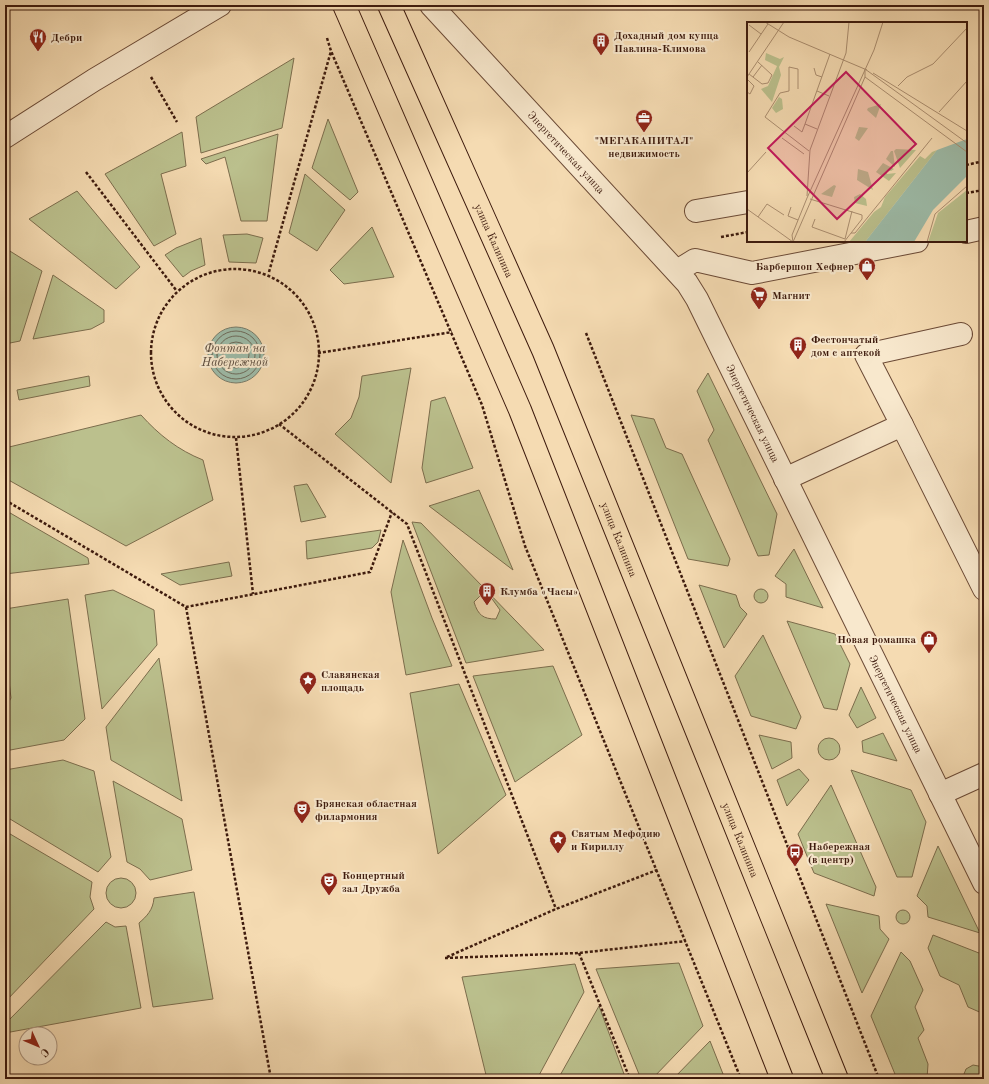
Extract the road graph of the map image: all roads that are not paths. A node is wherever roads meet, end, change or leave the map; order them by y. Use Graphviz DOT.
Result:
graph roads {
  1 [pos="220,5"];
  2 [pos="344,5"];
  3 [pos="390,5"];
  4 [pos="431,5"];
  5 [pos="5,137"];
  6 [pos="747,202"];
  7 [pos="696,211"];
  8 [pos="984,228"];
  9 [pos="967,232"];
  10 [pos="912,242"];
  11 [pos="677,270"];
  12 [pos="960,334"];
  13 [pos="902,426"];
  14 [pos="785,479"];
  15 [pos="984,589"];
  16 [pos="984,774"];
  17 [pos="940,794"];
  18 [pos="984,883"];
  19 [pos="782,1079"];
  20 [pos="837,1079"];
  1 -- 5 [label="street"];
  2 -- 19 [label="main road"];
  3 -- 20 [label="main road, улица Калинина"];
  4 -- 11 [label="street, Энергетическая улица"];
  6 -- 7 [label="street"];
  8 -- 9 [label="street"];
  10 -- 11 [label="street"];
  11 -- 14 [label="street, Энергетическая улица"];
  12 -- 13 [label="street"];
  13 -- 14 [label="street"];
  13 -- 15 [label="street"];
  14 -- 17 [label="street, Энергетическая улица"];
  16 -- 17 [label="street"];
  17 -- 18 [label="street, Энергетическая улица"];
}
